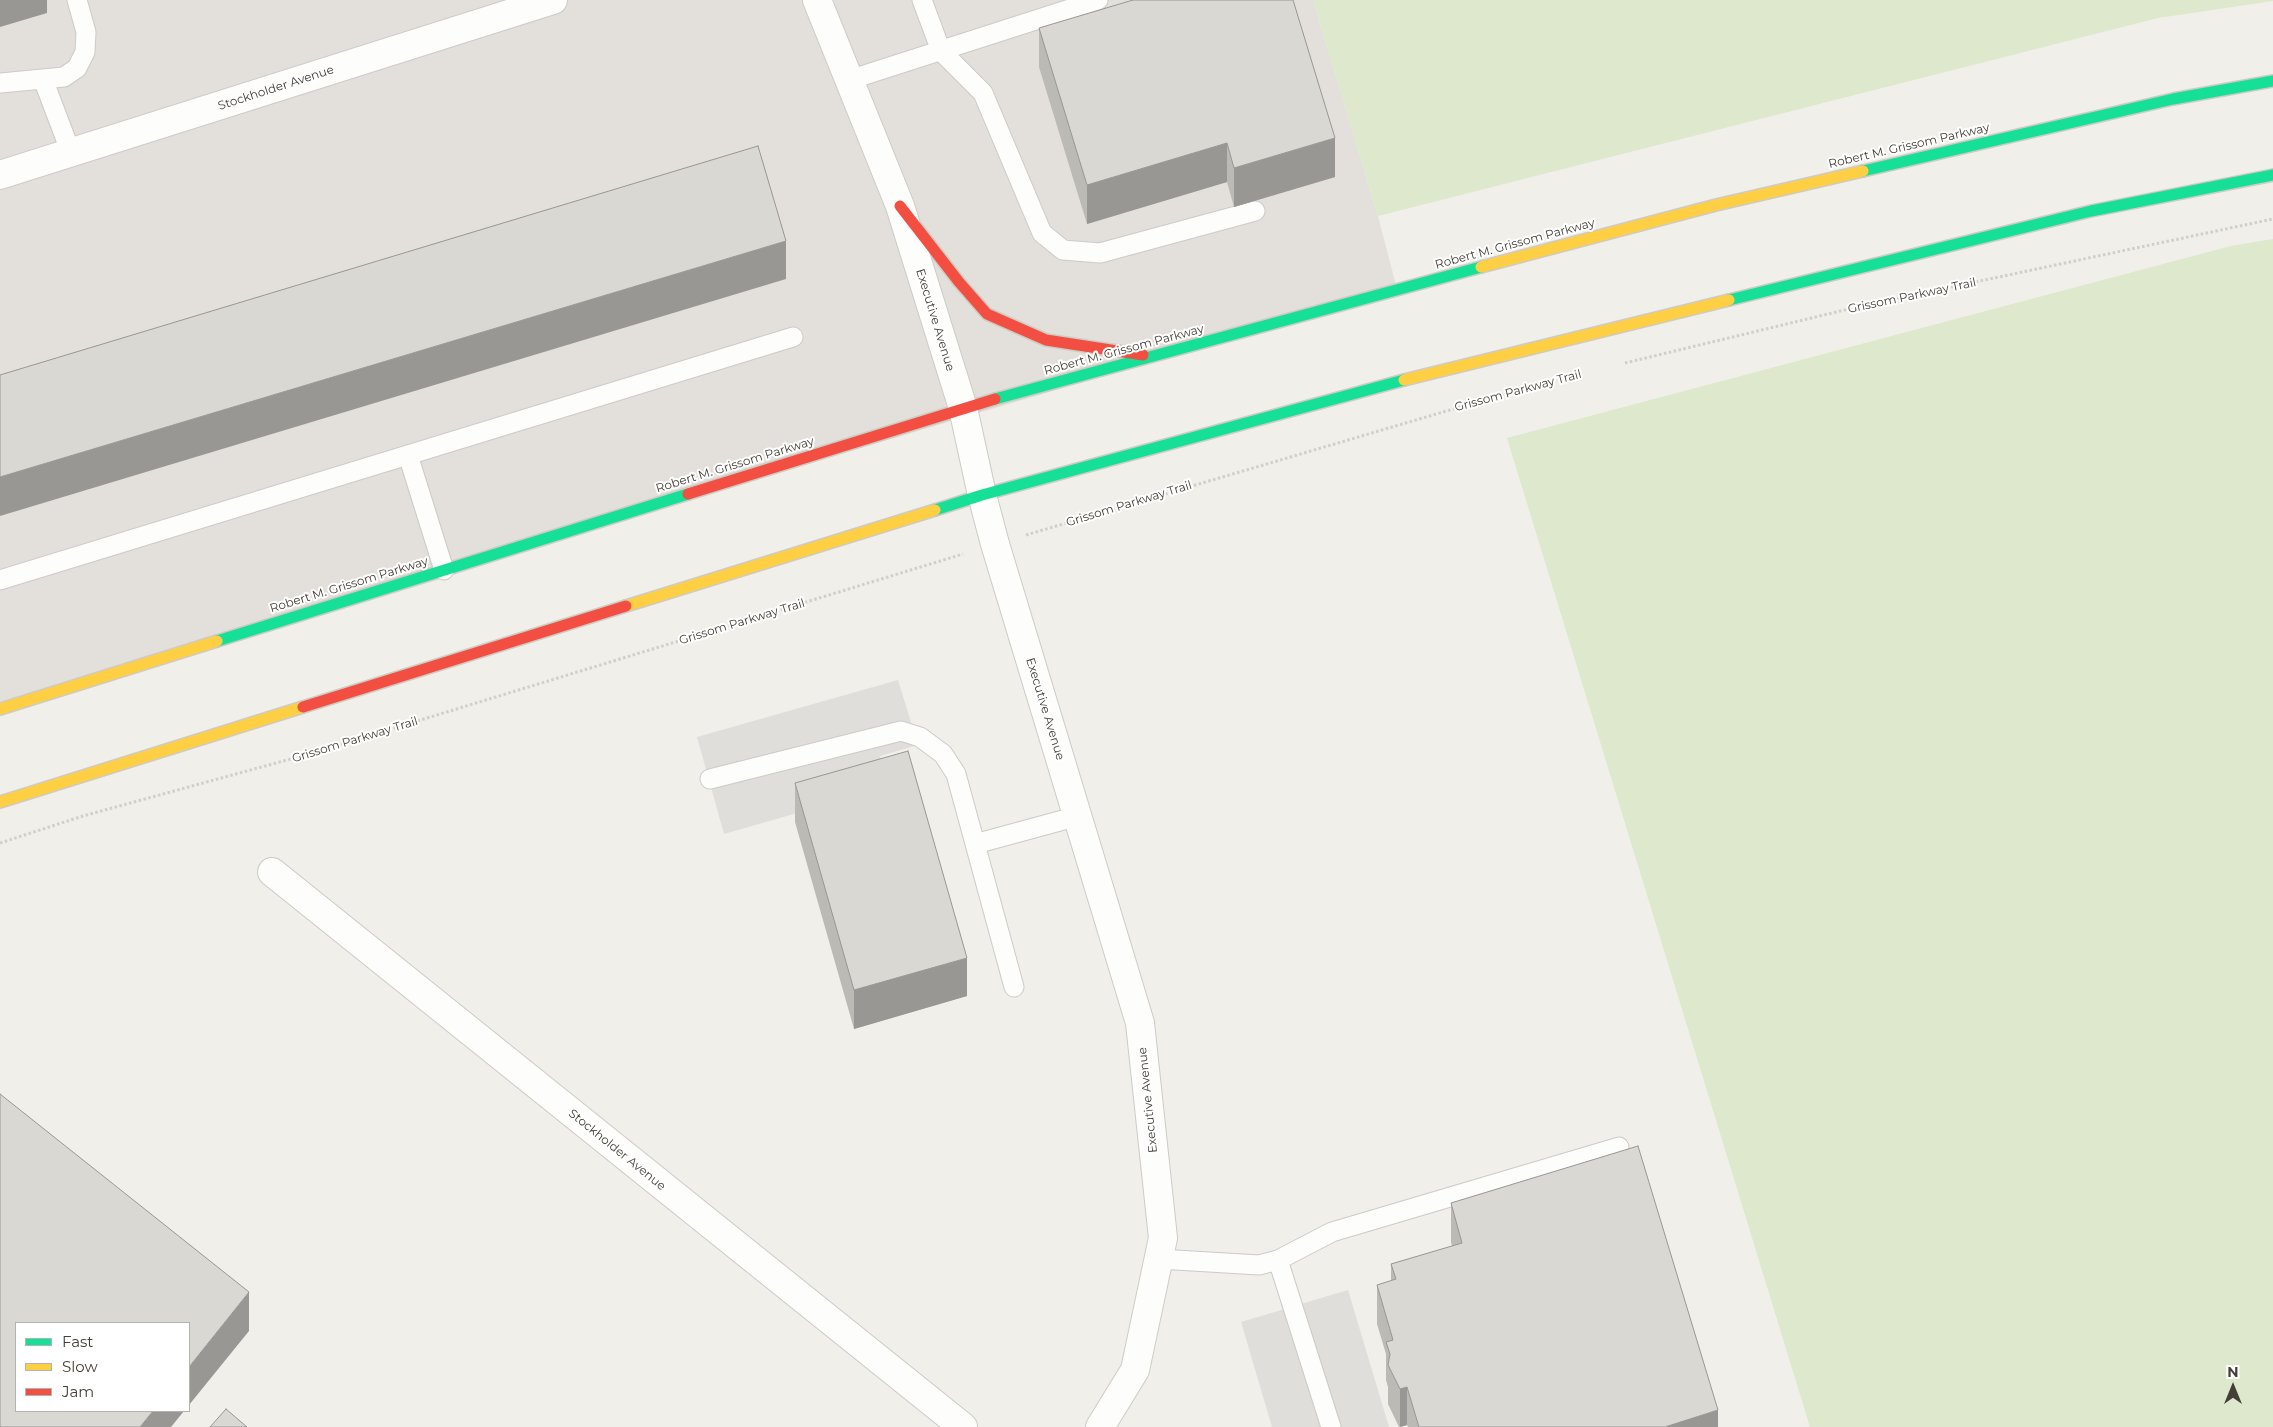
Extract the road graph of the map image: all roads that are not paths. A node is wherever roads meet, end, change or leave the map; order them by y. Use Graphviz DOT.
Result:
graph roads {
  1 [pos="77,0"];
  2 [pos="552,0"];
  3 [pos="817,0"];
  4 [pos="922,0"];
  5 [pos="1098,0"];
  6 [pos="941,51"];
  7 [pos="44,78"];
  8 [pos="849,80"];
  9 [pos="2273,81"];
  10 [pos="0,83"];
  11 [pos="71,153"];
  12 [pos="0,175"];
  13 [pos="2273,175"];
  14 [pos="900,206"];
  15 [pos="1256,211"];
  16 [pos="793,338"];
  17 [pos="1152,356"];
  18 [pos="963,408"];
  19 [pos="408,455"];
  20 [pos="982,495"];
  21 [pos="444,570"];
  22 [pos="0,580"];
  23 [pos="0,709"];
  24 [pos="710,778"];
  25 [pos="0,802"];
  26 [pos="1078,816"];
  27 [pos="975,844"];
  28 [pos="272,872"];
  29 [pos="1014,988"];
  30 [pos="1619,1147"];
  31 [pos="1159,1259"];
  32 [pos="1278,1260"];
  33 [pos="963,1427"];
  34 [pos="1100,1427"];
  35 [pos="1332,1427"];
  1 -- 7 [label="lane"];
  2 -- 11 [label="street, Stockholder Avenue"];
  3 -- 8 [label="street, Executive Avenue"];
  4 -- 6 [label="lane"];
  5 -- 6 [label="lane"];
  6 -- 8 [label="lane"];
  6 -- 15 [label="lane"];
  7 -- 10 [label="lane"];
  7 -- 11 [label="lane"];
  8 -- 14 [label="street, Executive Avenue"];
  9 -- 17 [label="main road, Robert M. Grissom Parkway"];
  11 -- 12 [label="street, Stockholder Avenue"];
  13 -- 20 [label="main road"];
  14 -- 17 [label="main road"];
  14 -- 18 [label="street, Executive Avenue"];
  16 -- 19 [label="lane"];
  17 -- 18 [label="main road, Robert M. Grissom Parkway"];
  18 -- 20 [label="street, Executive Avenue"];
  18 -- 21 [label="main road, Robert M. Grissom Parkway"];
  19 -- 21 [label="lane"];
  19 -- 22 [label="lane"];
  20 -- 25 [label="main road"];
  20 -- 26 [label="street, Executive Avenue"];
  21 -- 23 [label="main road, Robert M. Grissom Parkway"];
  24 -- 27 [label="lane"];
  26 -- 27 [label="lane"];
  26 -- 31 [label="street, Executive Avenue"];
  27 -- 29 [label="lane"];
  28 -- 33 [label="street, Stockholder Avenue"];
  30 -- 32 [label="lane"];
  31 -- 32 [label="lane"];
  31 -- 34 [label="street, Executive Avenue"];
  32 -- 35 [label="lane"];
}
